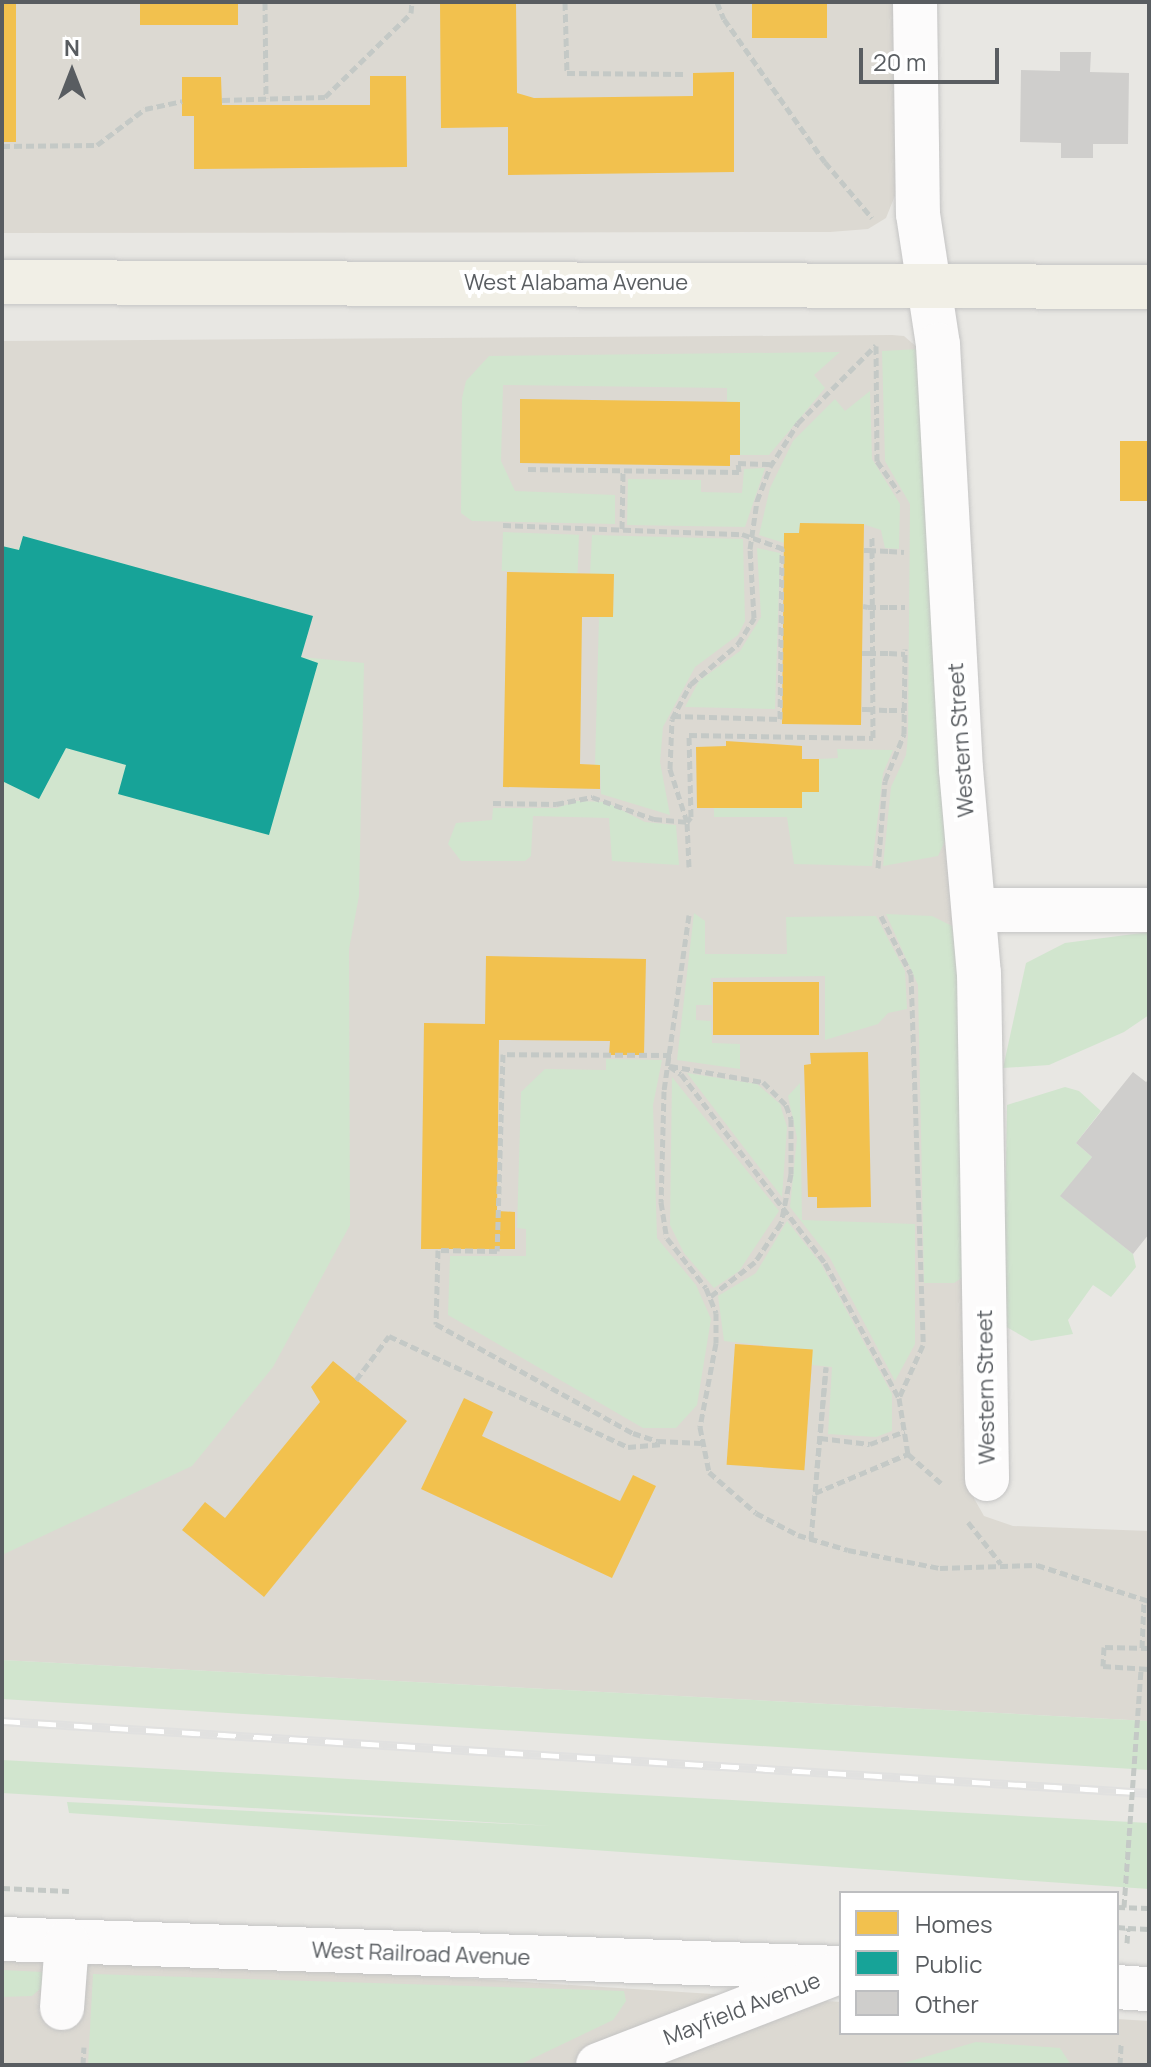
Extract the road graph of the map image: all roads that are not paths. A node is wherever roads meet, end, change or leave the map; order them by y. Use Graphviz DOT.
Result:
graph roads {
  1 [pos="915,2"];
  2 [pos="2,282"];
  3 [pos="926,283"];
  4 [pos="1149,287"];
  5 [pos="975,910"];
  6 [pos="1149,910"];
  7 [pos="968,1484"];
  8 [pos="2,1939"];
  9 [pos="67,1942"];
  10 [pos="839,1970"];
  11 [pos="839,1971"];
  12 [pos="62,2008"];
  13 [pos="598,2065"];
  1 -- 3 [label="street, Western Street"];
  2 -- 3 [label="main road, West Alabama Avenue"];
  3 -- 4 [label="main road, West Alabama Avenue"];
  3 -- 5 [label="street, Western Street"];
  5 -- 6 [label="street"];
  5 -- 7 [label="street, Western Street"];
  8 -- 9 [label="street, West Railroad Avenue"];
  9 -- 10 [label="street, West Railroad Avenue"];
  9 -- 12 [label="street"];
  11 -- 13 [label="street, Mayfield Avenue"];
}
